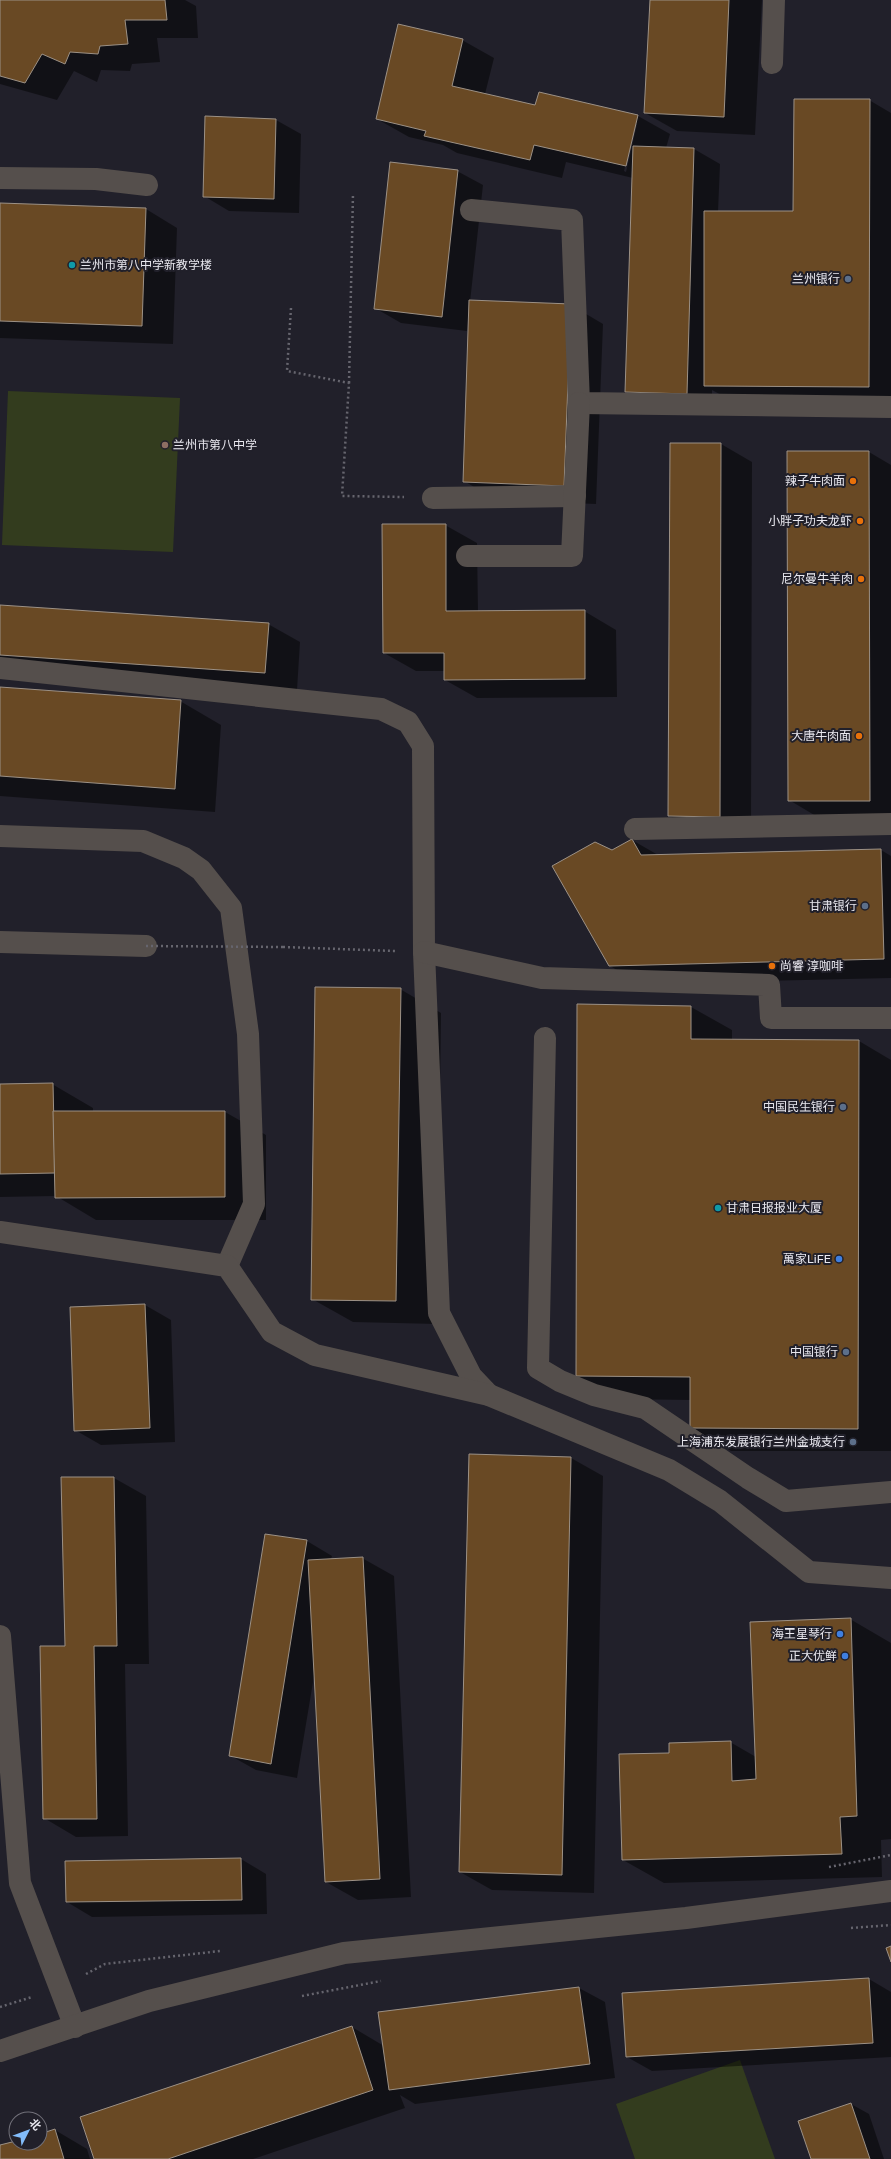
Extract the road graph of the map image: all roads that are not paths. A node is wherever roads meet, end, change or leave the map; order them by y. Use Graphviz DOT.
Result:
graph roads {
  1 [pos="774,0"];
  2 [pos="772,63"];
  3 [pos="0,178"];
  4 [pos="147,185"];
  5 [pos="471,210"];
  6 [pos="579,403"];
  7 [pos="891,407"];
  8 [pos="575,496"];
  9 [pos="433,498"];
  10 [pos="467,556"];
  11 [pos="0,668"];
  12 [pos="891,824"];
  13 [pos="635,829"];
  14 [pos="0,836"];
  15 [pos="0,942"];
  16 [pos="146,946"];
  17 [pos="424,952"];
  18 [pos="891,1018"];
  19 [pos="545,1038"];
  20 [pos="0,1232"];
  21 [pos="227,1266"];
  22 [pos="489,1394"];
  23 [pos="891,1492"];
  24 [pos="891,1578"];
  25 [pos="0,1636"];
  26 [pos="891,1891"];
  27 [pos="75,2027"];
  28 [pos="0,2051"];
  1 -- 2 [label="street"];
  3 -- 4 [label="street"];
  5 -- 6 [label="street"];
  6 -- 7 [label="street"];
  6 -- 8 [label="street"];
  8 -- 9 [label="street"];
  8 -- 10 [label="street"];
  11 -- 17 [label="street"];
  12 -- 13 [label="street"];
  14 -- 21 [label="street"];
  15 -- 16 [label="street"];
  17 -- 18 [label="street"];
  17 -- 22 [label="street"];
  19 -- 23 [label="street"];
  20 -- 21 [label="street"];
  21 -- 22 [label="street"];
  22 -- 24 [label="street"];
  25 -- 27 [label="street"];
  26 -- 27 [label="street"];
  27 -- 28 [label="street"];
}
